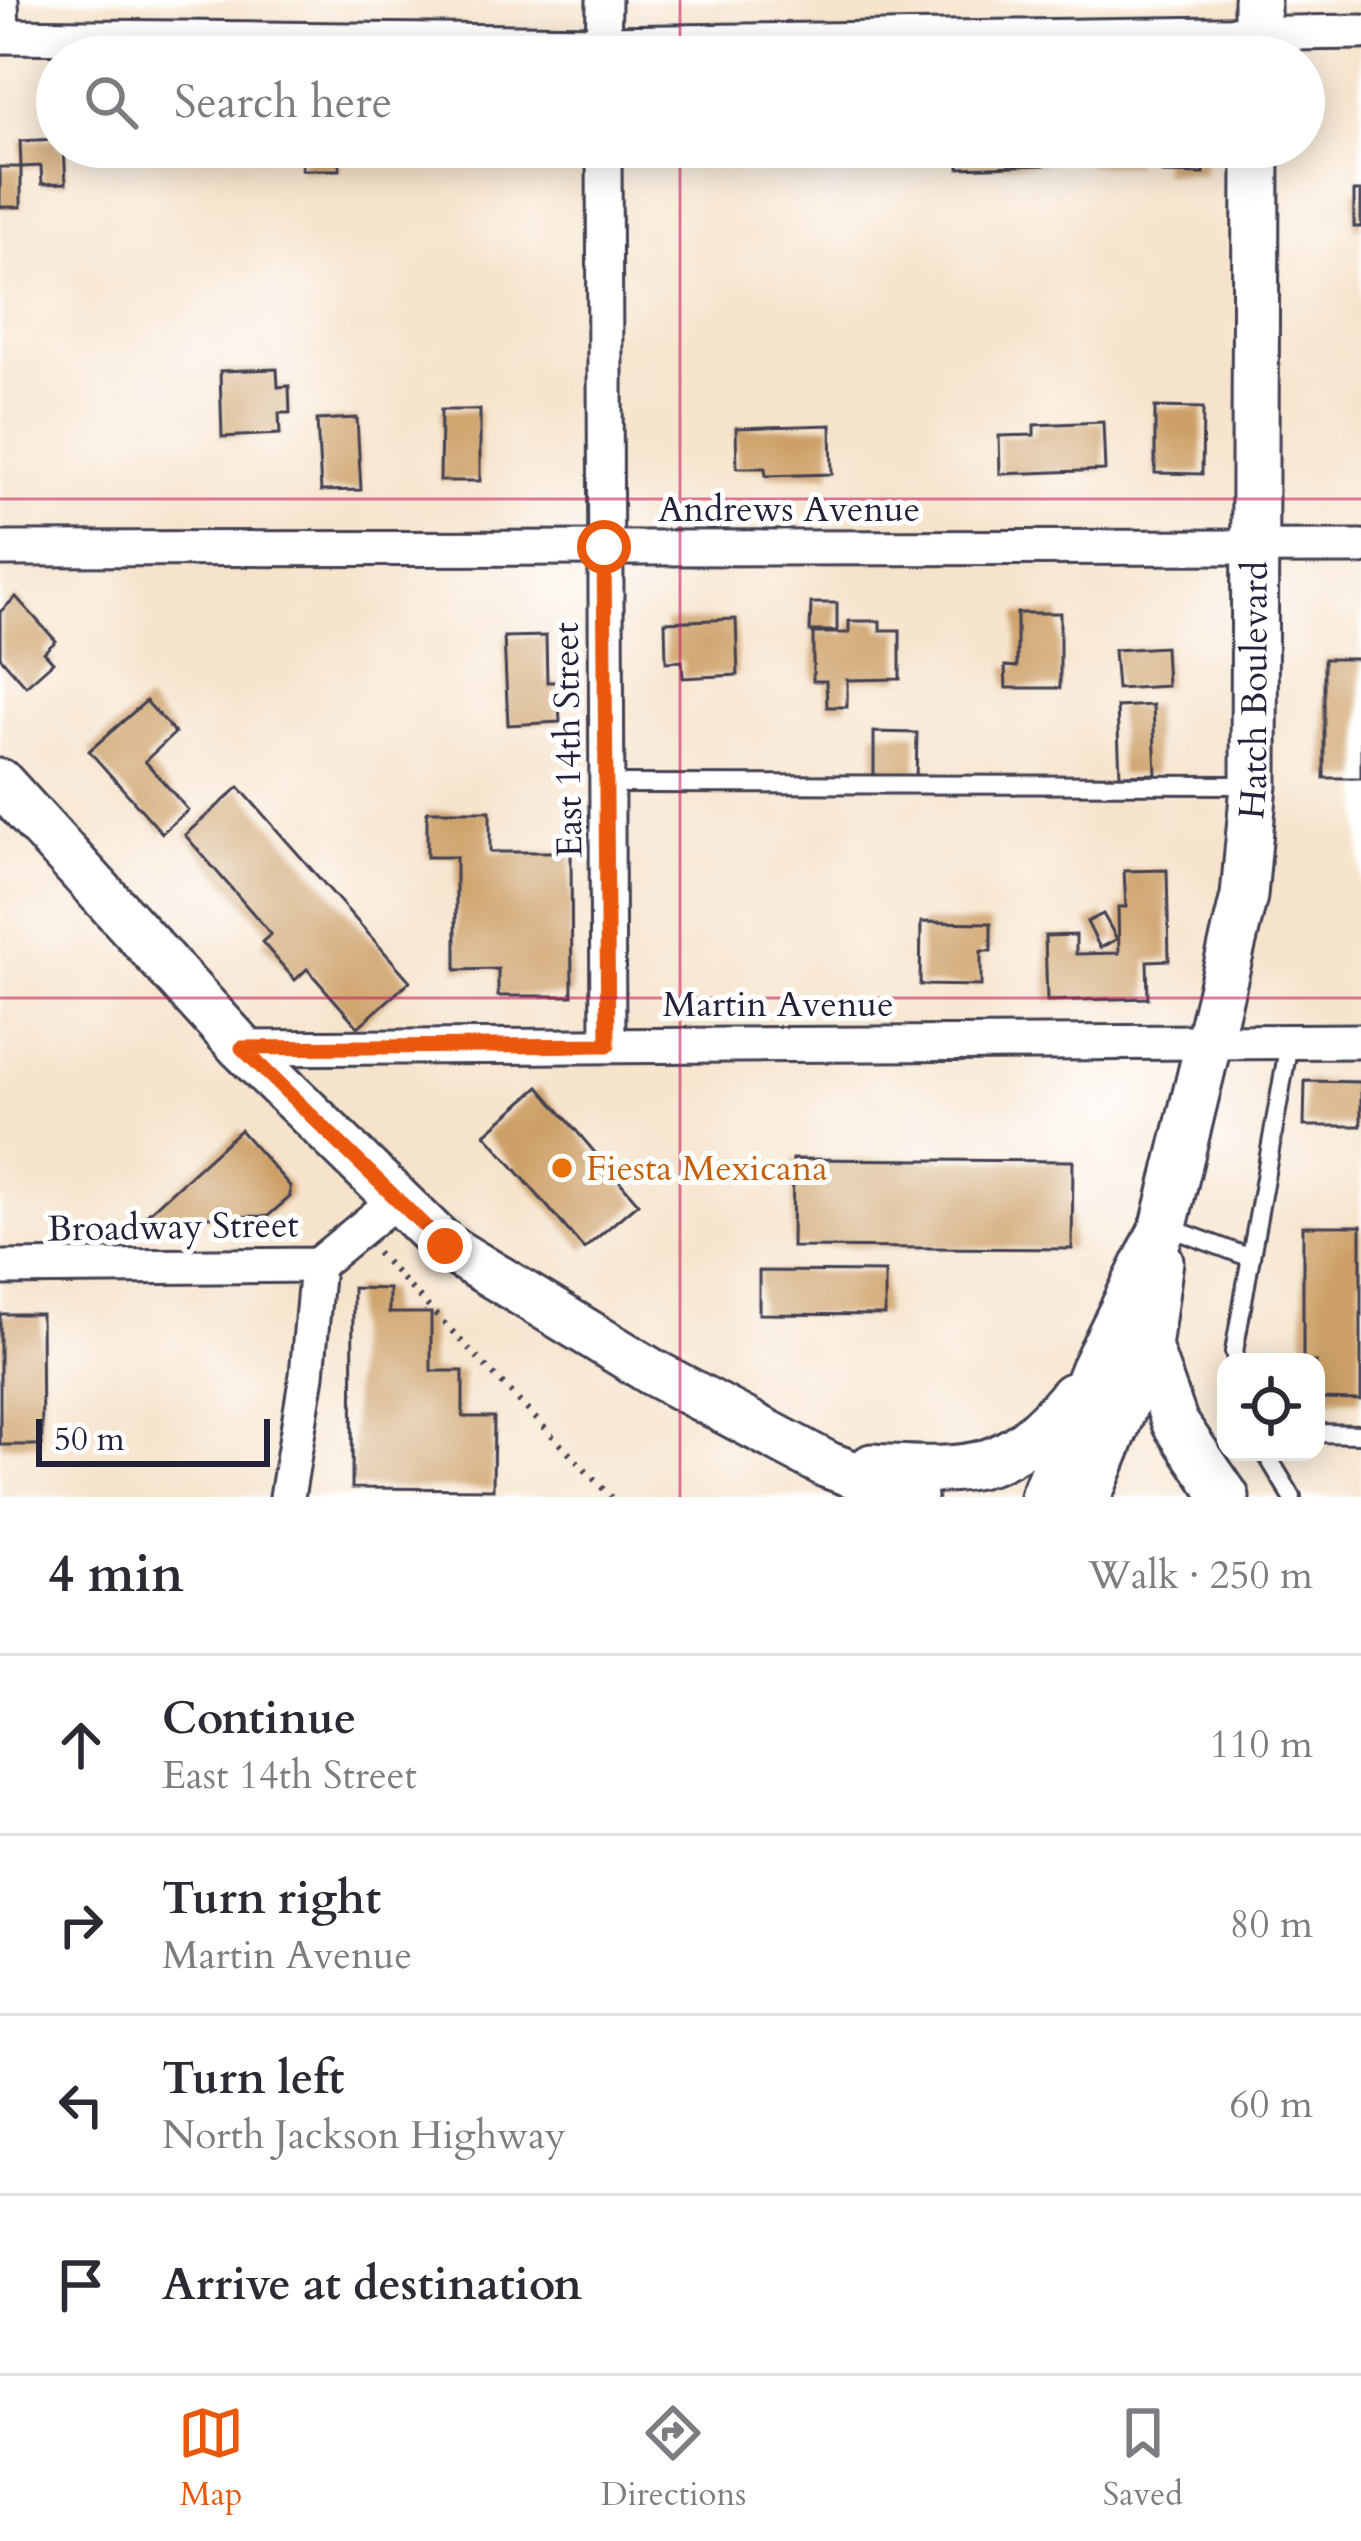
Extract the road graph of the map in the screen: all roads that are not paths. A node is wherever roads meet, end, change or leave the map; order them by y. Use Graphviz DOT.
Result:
graph roads {
  1 [pos="1,0"];
  2 [pos="604,0"];
  3 [pos="1257,30"];
  4 [pos="1361,32"];
  5 [pos="1,36"];
  6 [pos="603,36"];
  7 [pos="1100,36"];
  8 [pos="36,37"];
  9 [pos="604,168"];
  10 [pos="1256,168"];
  11 [pos="1252,546"];
  12 [pos="604,547"];
  13 [pos="1361,547"];
  14 [pos="0,548"];
  15 [pos="0,782"];
  16 [pos="609,784"];
  17 [pos="1254,785"];
  18 [pos="1361,1041"];
  19 [pos="1302,1042"];
  20 [pos="608,1045"];
  21 [pos="1211,1045"];
  22 [pos="242,1048"];
  23 [pos="396,1200"];
  24 [pos="1164,1226"];
  25 [pos="1251,1258"];
  26 [pos="317,1264"];
  27 [pos="0,1268"];
  28 [pos="1148,1347"];
  29 [pos="1238,1353"];
  30 [pos="1093,1370"];
  31 [pos="1325,1433"];
  32 [pos="1361,1433"];
  33 [pos="1270,1461"];
  34 [pos="839,1481"];
  35 [pos="287,1497"];
  36 [pos="914,1497"];
  37 [pos="1043,1497"];
  38 [pos="1088,1497"];
  39 [pos="1226,1497"];
  40 [pos="1292,1497"];
  1 -- 5 [label="street"];
  2 -- 6 [label="street"];
  3 -- 4 [label="street"];
  3 -- 7 [label="street"];
  5 -- 8 [label="street"];
  9 -- 12 [label="street, East 14th Street"];
  10 -- 11 [label="main road, Hatch Boulevard"];
  11 -- 12 [label="street, Andrews Avenue"];
  11 -- 13 [label="street, Andrews Avenue"];
  11 -- 17 [label="main road, Hatch Boulevard"];
  12 -- 14 [label="street, Andrews Avenue"];
  12 -- 16 [label="street, East 14th Street"];
  15 -- 22 [label="main road"];
  16 -- 17 [label="lane"];
  16 -- 20 [label="street, East 14th Street"];
  17 -- 21 [label="main road, Hatch Boulevard"];
  18 -- 19 [label="street, Martin Avenue"];
  19 -- 21 [label="street, Martin Avenue"];
  19 -- 25 [label="lane"];
  20 -- 21 [label="street, Martin Avenue"];
  20 -- 22 [label="street, Martin Avenue"];
  21 -- 24 [label="main road, Hatch Boulevard"];
  22 -- 23 [label="main road"];
  23 -- 26 [label="street, Broadway Street"];
  23 -- 34 [label="main road"];
  24 -- 25 [label="lane"];
  24 -- 28 [label="main road, Hatch Boulevard"];
  24 -- 30 [label="main road, Hatch Boulevard"];
  25 -- 29 [label="lane"];
  26 -- 27 [label="street, Broadway Street"];
  26 -- 35 [label="street"];
  28 -- 38 [label="main road, Hatch Boulevard"];
  28 -- 39 [label="main road"];
  30 -- 34 [label="main road"];
  30 -- 37 [label="main road, Hatch Boulevard"];
  31 -- 32 [label="lane"];
  33 -- 40 [label="lane"];
  34 -- 36 [label="main road"];
}
